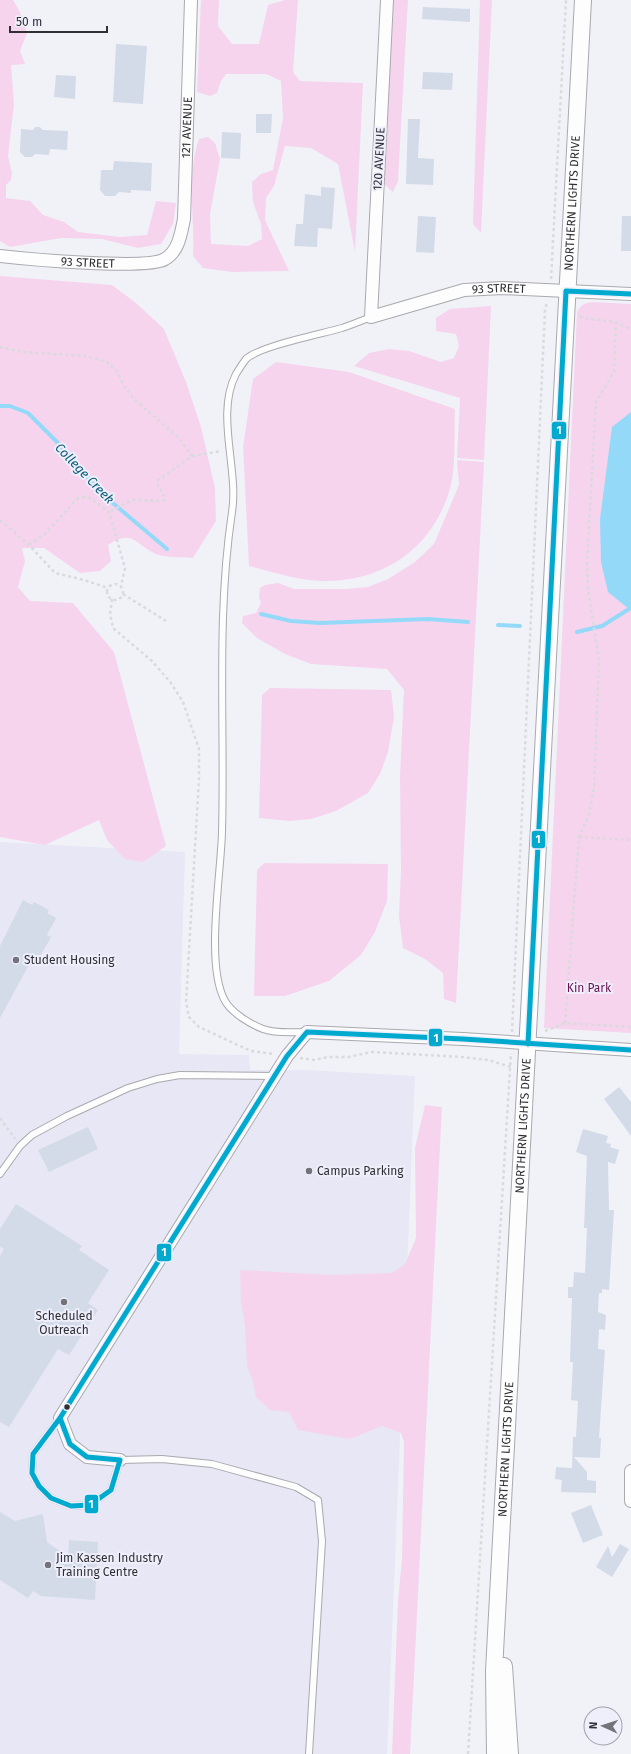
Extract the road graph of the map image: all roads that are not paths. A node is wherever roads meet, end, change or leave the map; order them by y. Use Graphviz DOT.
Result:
graph roads {
  1 [pos="192,0"];
  2 [pos="387,0"];
  3 [pos="583,0"];
  4 [pos="172,253"];
  5 [pos="0,256"];
  6 [pos="566,291"];
  7 [pos="631,294"];
  8 [pos="371,317"];
  9 [pos="307,1032"];
  10 [pos="528,1044"];
  11 [pos="631,1050"];
  12 [pos="274,1076"];
  13 [pos="0,1174"];
  14 [pos="60,1418"];
  15 [pos="120,1460"];
  16 [pos="631,1471"];
  17 [pos="631,1501"];
  18 [pos="500,1581"];
  19 [pos="309,1754"];
  20 [pos="494,1754"];
  21 [pos="510,1754"];
  1 -- 4 [label="street, 121 AVENUE"];
  2 -- 8 [label="street, 120 AVENUE"];
  3 -- 6 [label="main road, NORTHERN LIGHTS DRIVE"];
  4 -- 5 [label="street, 93 STREET"];
  6 -- 7 [label="street, 93 STREET"];
  6 -- 8 [label="street, 93 STREET"];
  6 -- 10 [label="main road, NORTHERN LIGHTS DRIVE"];
  8 -- 9 [label="lane"];
  9 -- 10 [label="street"];
  9 -- 12 [label="street"];
  10 -- 11 [label="street"];
  10 -- 18 [label="main road, NORTHERN LIGHTS DRIVE"];
  12 -- 13 [label="lane"];
  12 -- 14 [label="street"];
  14 -- 15 [label="street"];
  14 -- 15 [label="lane"];
  15 -- 19 [label="lane"];
  16 -- 17 [label="street"];
  18 -- 20 [label="main road, NORTHERN LIGHTS DRIVE"];
  18 -- 21 [label="main road, NORTHERN LIGHTS DRIVE"];
}
